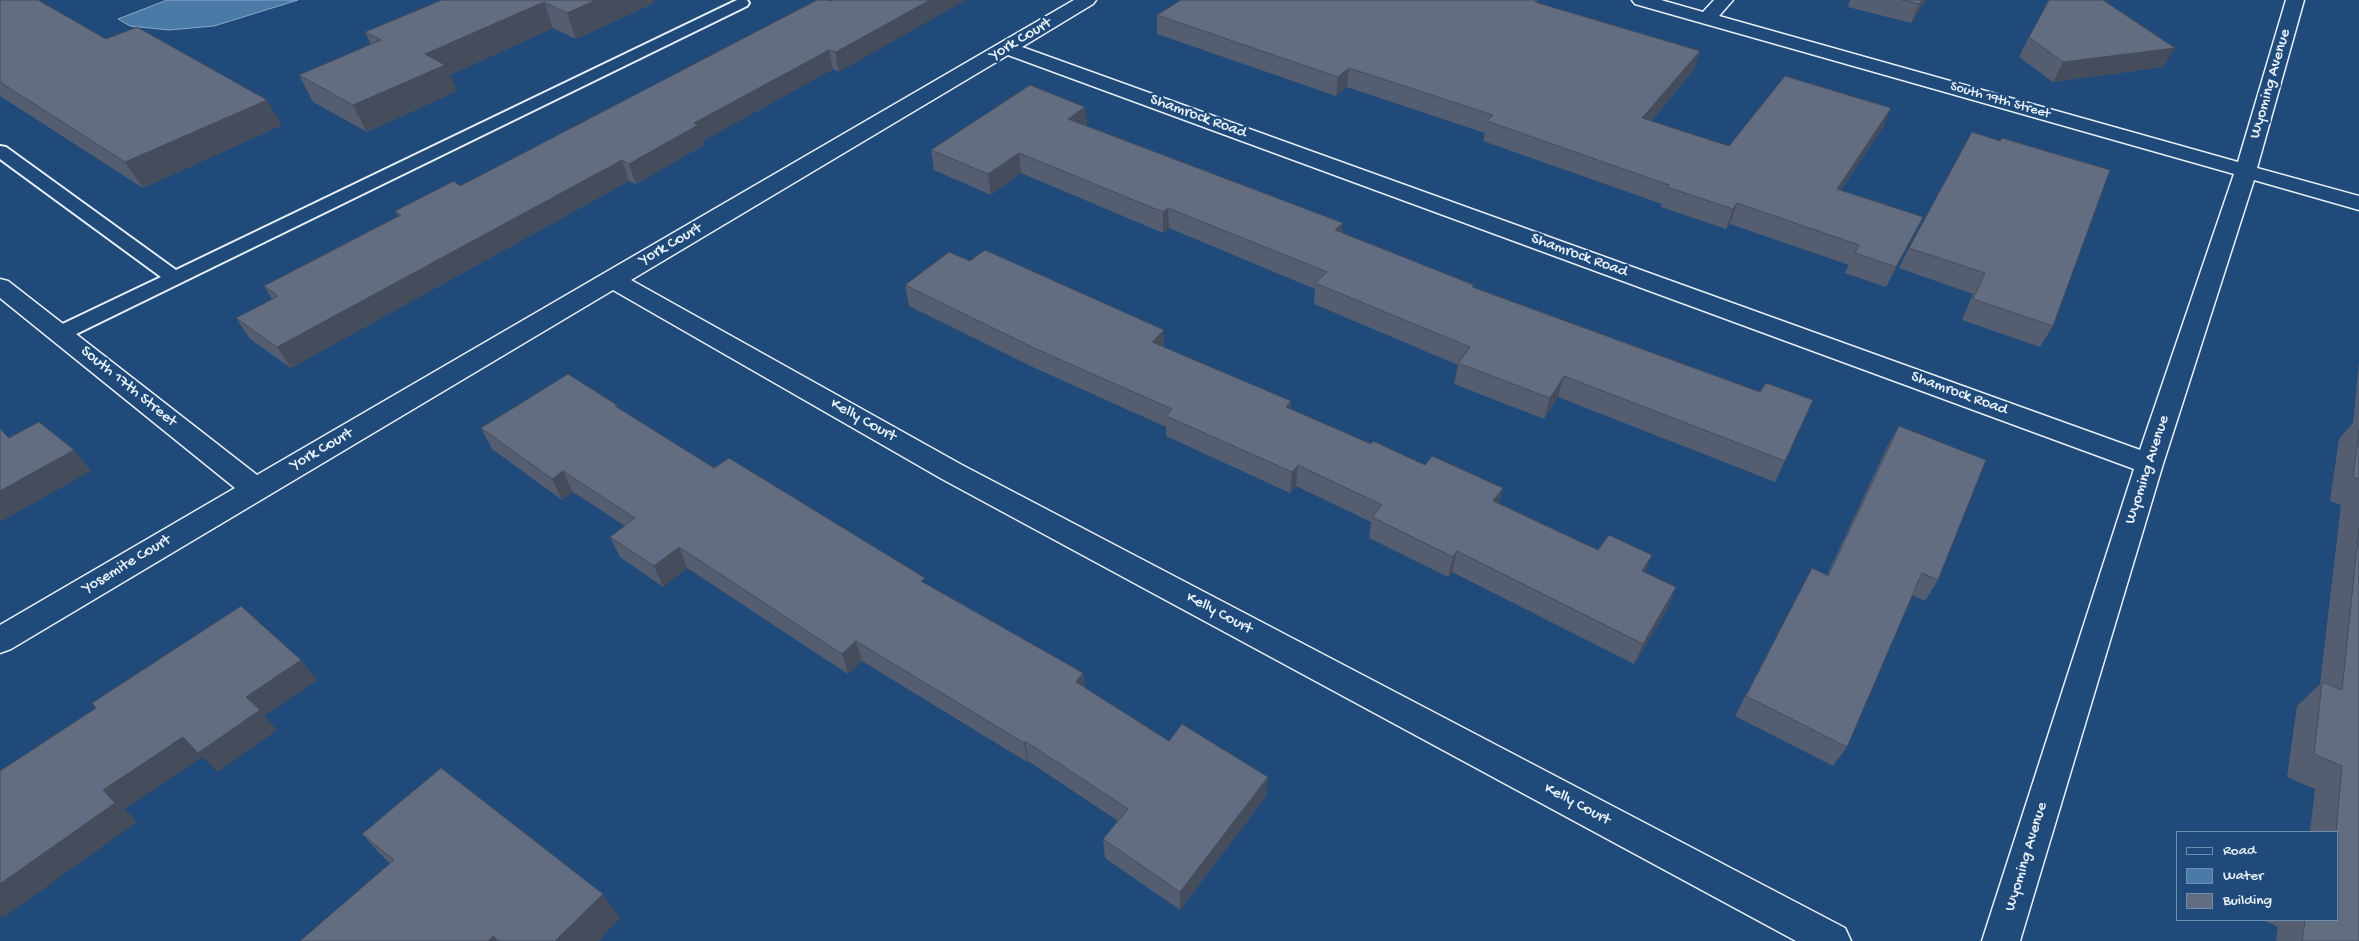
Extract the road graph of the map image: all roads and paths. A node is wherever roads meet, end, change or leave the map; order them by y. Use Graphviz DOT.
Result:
graph roads {
  1 [pos="1087,0"];
  2 [pos="1641,0"];
  3 [pos="1724,0"];
  4 [pos="2295,0"];
  5 [pos="742,2"];
  6 [pos="1707,18"];
  7 [pos="1008,48"];
  8 [pos="0,151"];
  9 [pos="2246,170"];
  10 [pos="2359,202"];
  11 [pos="172,277"];
  12 [pos="612,279"];
  13 [pos="0,286"];
  14 [pos="61,333"];
  15 [pos="2149,464"];
  16 [pos="255,489"];
  17 [pos="0,640"];
  18 [pos="1832,941"];
  19 [pos="2001,941"];
  1 -- 7 [label="street, York Court"];
  2 -- 6 [label="street, South 19th Street"];
  3 -- 6 [label="street"];
  4 -- 9 [label="street, Wyoming Avenue"];
  5 -- 11 [label="lane"];
  6 -- 9 [label="street, South 19th Street"];
  7 -- 12 [label="street, York Court"];
  7 -- 15 [label="street, Shamrock Road"];
  8 -- 11 [label="lane"];
  9 -- 10 [label="street, South 19th Street"];
  9 -- 15 [label="street, Wyoming Avenue"];
  11 -- 14 [label="lane"];
  12 -- 16 [label="street, York Court"];
  12 -- 18 [label="street, Kelly Court"];
  13 -- 14 [label="street, South 17th Street"];
  14 -- 16 [label="street, South 17th Street"];
  15 -- 19 [label="street, Wyoming Avenue"];
  16 -- 17 [label="street, Yosemite Court"];
}
